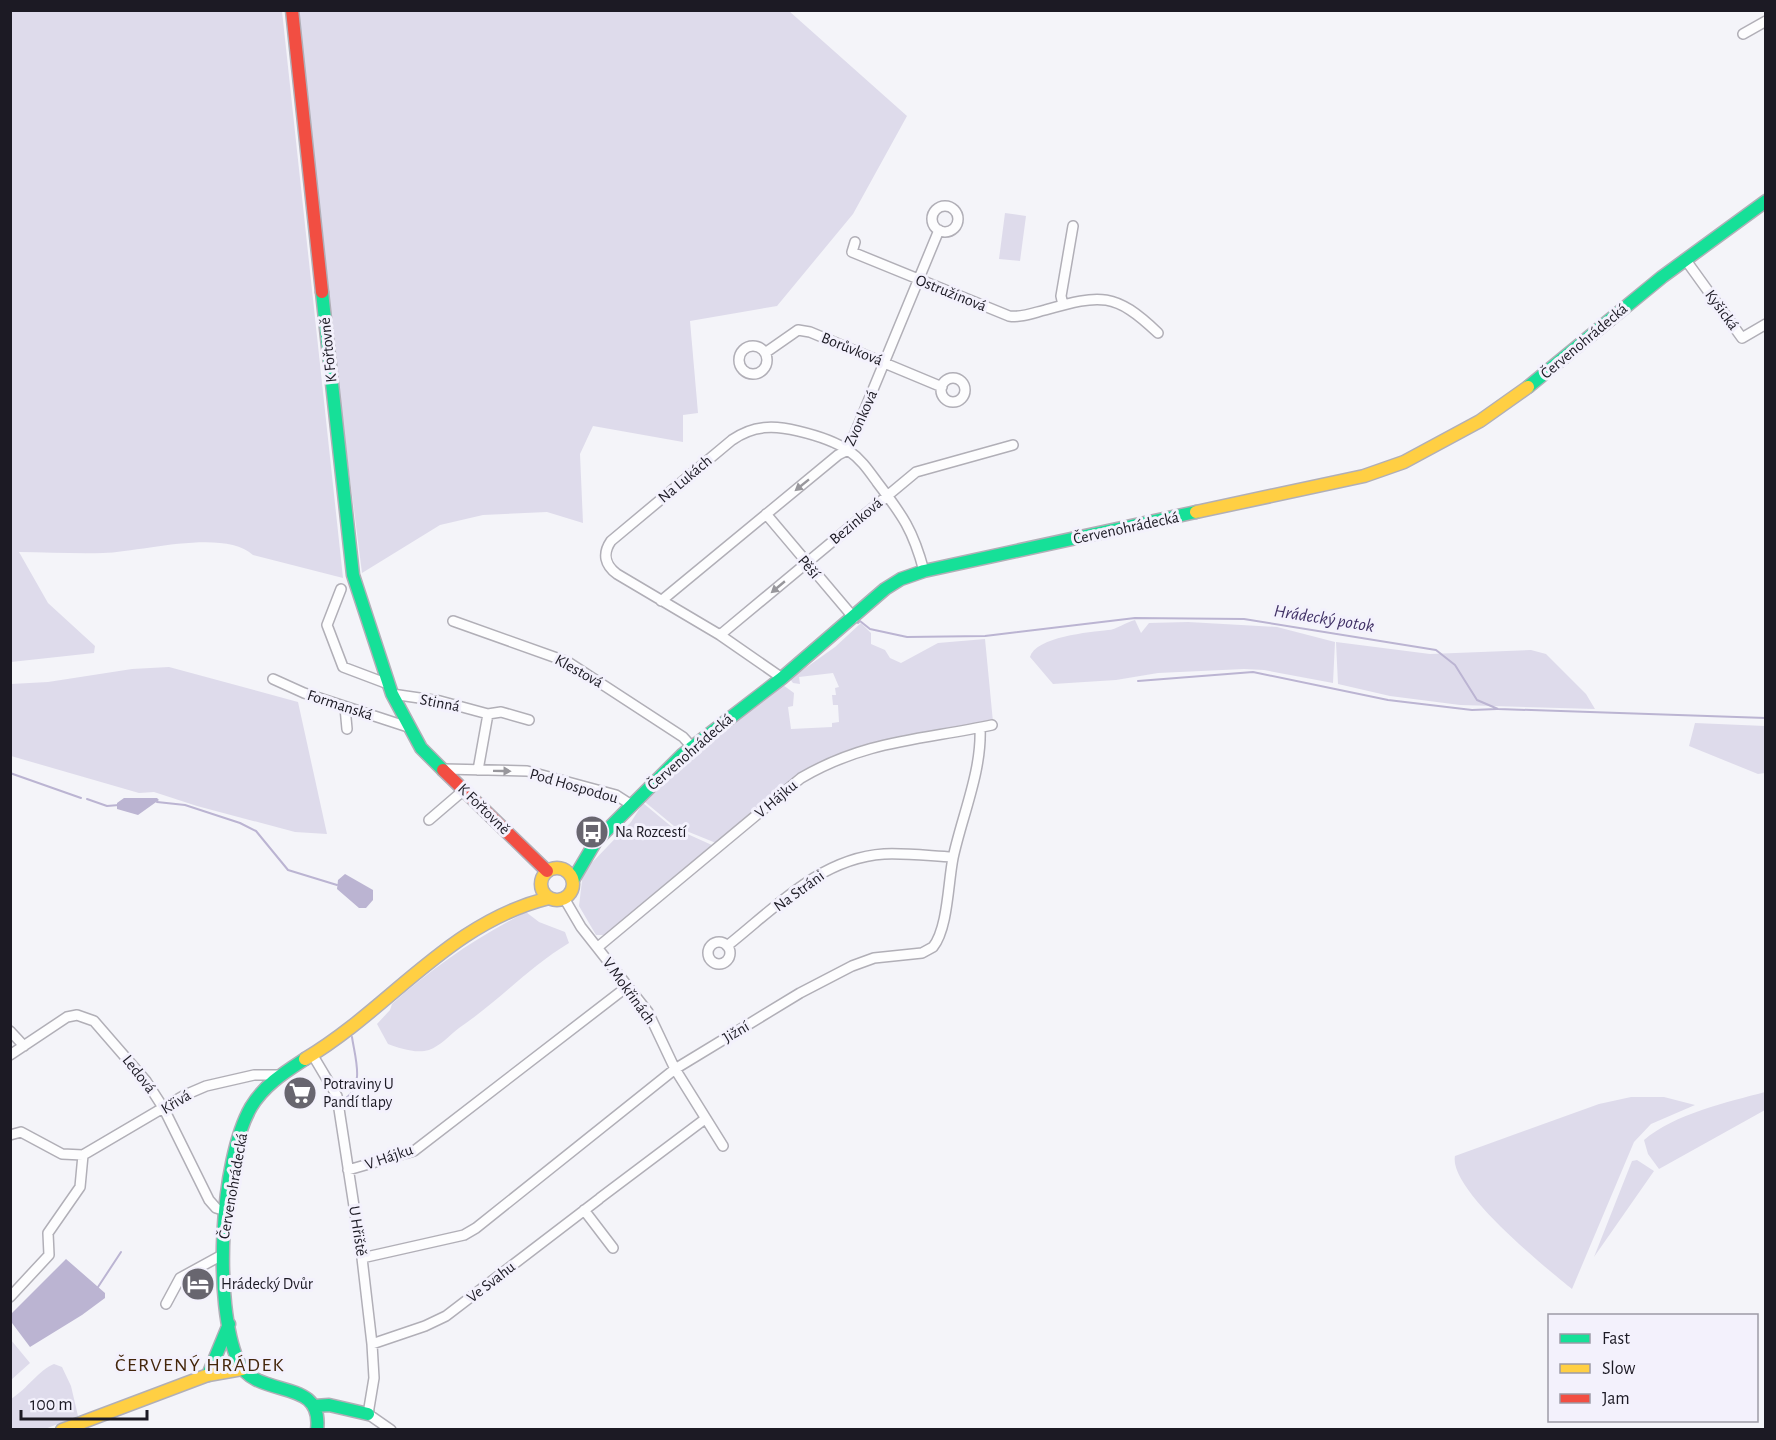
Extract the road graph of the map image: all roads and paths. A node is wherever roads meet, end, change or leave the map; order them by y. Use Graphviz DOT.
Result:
graph roads {
  1 [pos="292,10"];
  2 [pos="1766,21"];
  3 [pos="1743,34"];
  4 [pos="1766,201"];
  5 [pos="1073,226"];
  6 [pos="939,230"];
  7 [pos="855,242"];
  8 [pos="1685,259"];
  9 [pos="920,280"];
  10 [pos="1063,305"];
  11 [pos="1766,324"];
  12 [pos="1158,333"];
  13 [pos="765,352"];
  14 [pos="885,362"];
  15 [pos="942,387"];
  16 [pos="1013,445"];
  17 [pos="848,450"];
  18 [pos="887,495"];
  19 [pos="766,514"];
  20 [pos="806,563"];
  21 [pos="924,571"];
  22 [pos="341,589"];
  23 [pos="661,601"];
  24 [pos="854,618"];
  25 [pos="453,621"];
  26 [pos="720,635"];
  27 [pos="782,678"];
  28 [pos="273,679"];
  29 [pos="390,689"];
  30 [pos="345,707"];
  31 [pos="488,714"];
  32 [pos="529,720"];
  33 [pos="992,725"];
  34 [pos="408,727"];
  35 [pos="980,728"];
  36 [pos="347,729"];
  37 [pos="692,747"];
  38 [pos="444,769"];
  39 [pos="478,770"];
  40 [pos="464,790"];
  41 [pos="630,804"];
  42 [pos="429,820"];
  43 [pos="596,841"];
  44 [pos="953,858"];
  45 [pos="553,869"];
  46 [pos="573,880"];
  47 [pos="541,884"];
  48 [pos="549,898"];
  49 [pos="564,898"];
  50 [pos="505,913"];
  51 [pos="727,946"];
  52 [pos="598,947"];
  53 [pos="628,986"];
  54 [pos="10,1031"];
  55 [pos="24,1046"];
  56 [pos="312,1054"];
  57 [pos="10,1055"];
  58 [pos="675,1069"];
  59 [pos="279,1075"];
  60 [pos="164,1109"];
  61 [pos="705,1119"];
  62 [pos="10,1134"];
  63 [pos="723,1146"];
  64 [pos="83,1155"];
  65 [pos="348,1170"];
  66 [pos="584,1210"];
  67 [pos="226,1211"];
  68 [pos="613,1248"];
  69 [pos="222,1255"];
  70 [pos="362,1258"];
  71 [pos="10,1297"];
  72 [pos="166,1304"];
  73 [pos="229,1324"];
  74 [pos="372,1344"];
  75 [pos="242,1369"];
  76 [pos="208,1375"];
  77 [pos="315,1406"];
  78 [pos="368,1414"];
  79 [pos="76,1427"];
  80 [pos="62,1430"];
  81 [pos="317,1430"];
  82 [pos="391,1430"];
  1 -- 29 [label="street, K Fořtovně"];
  2 -- 3 [label="street"];
  4 -- 8 [label="street, Červenohrádecká"];
  5 -- 10 [label="street"];
  6 -- 9 [label="street, Zvonková"];
  7 -- 9 [label="street, Ostružinová"];
  8 -- 11 [label="street, Kyšická"];
  8 -- 21 [label="street, Červenohrádecká"];
  9 -- 10 [label="street, Ostružinová"];
  9 -- 14 [label="street, Zvonková"];
  10 -- 12 [label="street, Ostružinová"];
  13 -- 14 [label="street, Borůvková"];
  14 -- 15 [label="street, Borůvková"];
  14 -- 17 [label="street, Zvonková"];
  16 -- 18 [label="street, Bezinková"];
  17 -- 18 [label="street, Na Lukách"];
  17 -- 19 [label="street, Zvonková, one-way"];
  17 -- 23 [label="street, Na Lukách"];
  18 -- 20 [label="street, Bezinková"];
  18 -- 21 [label="street, Na Lukách"];
  19 -- 20 [label="street, Pěší"];
  19 -- 23 [label="street, Zvonková"];
  20 -- 24 [label="street, Pěší"];
  20 -- 26 [label="street, Bezinková, one-way"];
  21 -- 24 [label="street, Červenohrádecká"];
  22 -- 29 [label="street"];
  23 -- 26 [label="street, Na Lukách"];
  24 -- 27 [label="street, Červenohrádecká"];
  25 -- 37 [label="street, Klestová"];
  26 -- 27 [label="street, Na Lukách"];
  27 -- 37 [label="street, Červenohrádecká"];
  28 -- 30 [label="street, Formanská"];
  29 -- 31 [label="street, Stinná"];
  29 -- 34 [label="street, K Fořtovně"];
  30 -- 34 [label="street, Formanská"];
  30 -- 36 [label="street"];
  31 -- 32 [label="street, Stinná"];
  31 -- 39 [label="street"];
  33 -- 35 [label="street, V Hájku"];
  34 -- 38 [label="street, K Fořtovně"];
  35 -- 44 [label="street, Jižní"];
  35 -- 52 [label="street, V Hájku"];
  37 -- 41 [label="street, Červenohrádecká"];
  38 -- 39 [label="street, Pod Hospodou"];
  38 -- 40 [label="street, K Fořtovně"];
  39 -- 41 [label="street, Pod Hospodou, one-way"];
  40 -- 42 [label="street"];
  40 -- 45 [label="street, K Fořtovně"];
  41 -- 43 [label="street, Červenohrádecká"];
  43 -- 45 [label="street, Červenohrádecká"];
  43 -- 46 [label="street, Červenohrádecká"];
  44 -- 51 [label="street, Na Stráni"];
  44 -- 58 [label="street, Jižní"];
  45 -- 46 [label="street"];
  45 -- 47 [label="street"];
  46 -- 49 [label="street"];
  47 -- 48 [label="street"];
  47 -- 50 [label="street, Červenohrádecká"];
  48 -- 49 [label="street"];
  48 -- 50 [label="street, Červenohrádecká"];
  49 -- 52 [label="street, V Mokřinách"];
  50 -- 56 [label="street, Červenohrádecká"];
  52 -- 53 [label="street, V Mokřinách"];
  53 -- 58 [label="street, V Mokřinách"];
  53 -- 65 [label="street, V Hájku"];
  54 -- 55 [label="street"];
  55 -- 57 [label="street, Ledová"];
  55 -- 60 [label="street, Ledová"];
  56 -- 59 [label="street, Červenohrádecká"];
  56 -- 65 [label="street, U Hřiště"];
  58 -- 61 [label="street, V Mokřinách"];
  58 -- 70 [label="street, Jižní"];
  59 -- 60 [label="street, Křivá"];
  59 -- 67 [label="street, Červenohrádecká"];
  60 -- 64 [label="street, Křivá"];
  60 -- 67 [label="street, Ledová"];
  61 -- 63 [label="street, V Mokřinách"];
  61 -- 66 [label="street, Ve Svahu"];
  62 -- 64 [label="street"];
  64 -- 71 [label="street"];
  65 -- 70 [label="street, U Hřiště"];
  66 -- 68 [label="street"];
  66 -- 74 [label="street, Ve Svahu"];
  67 -- 69 [label="street, Červenohrádecká"];
  69 -- 72 [label="street"];
  69 -- 73 [label="street, Červenohrádecká"];
  70 -- 74 [label="street, U Hřiště"];
  73 -- 75 [label="street, Červenohrádecká"];
  73 -- 76 [label="street"];
  74 -- 78 [label="street, U Hřiště"];
  75 -- 76 [label="street"];
  75 -- 77 [label="street"];
  76 -- 79 [label="street"];
  77 -- 78 [label="street"];
  77 -- 81 [label="street"];
  78 -- 82 [label="street"];
  79 -- 80 [label="street"];
}
